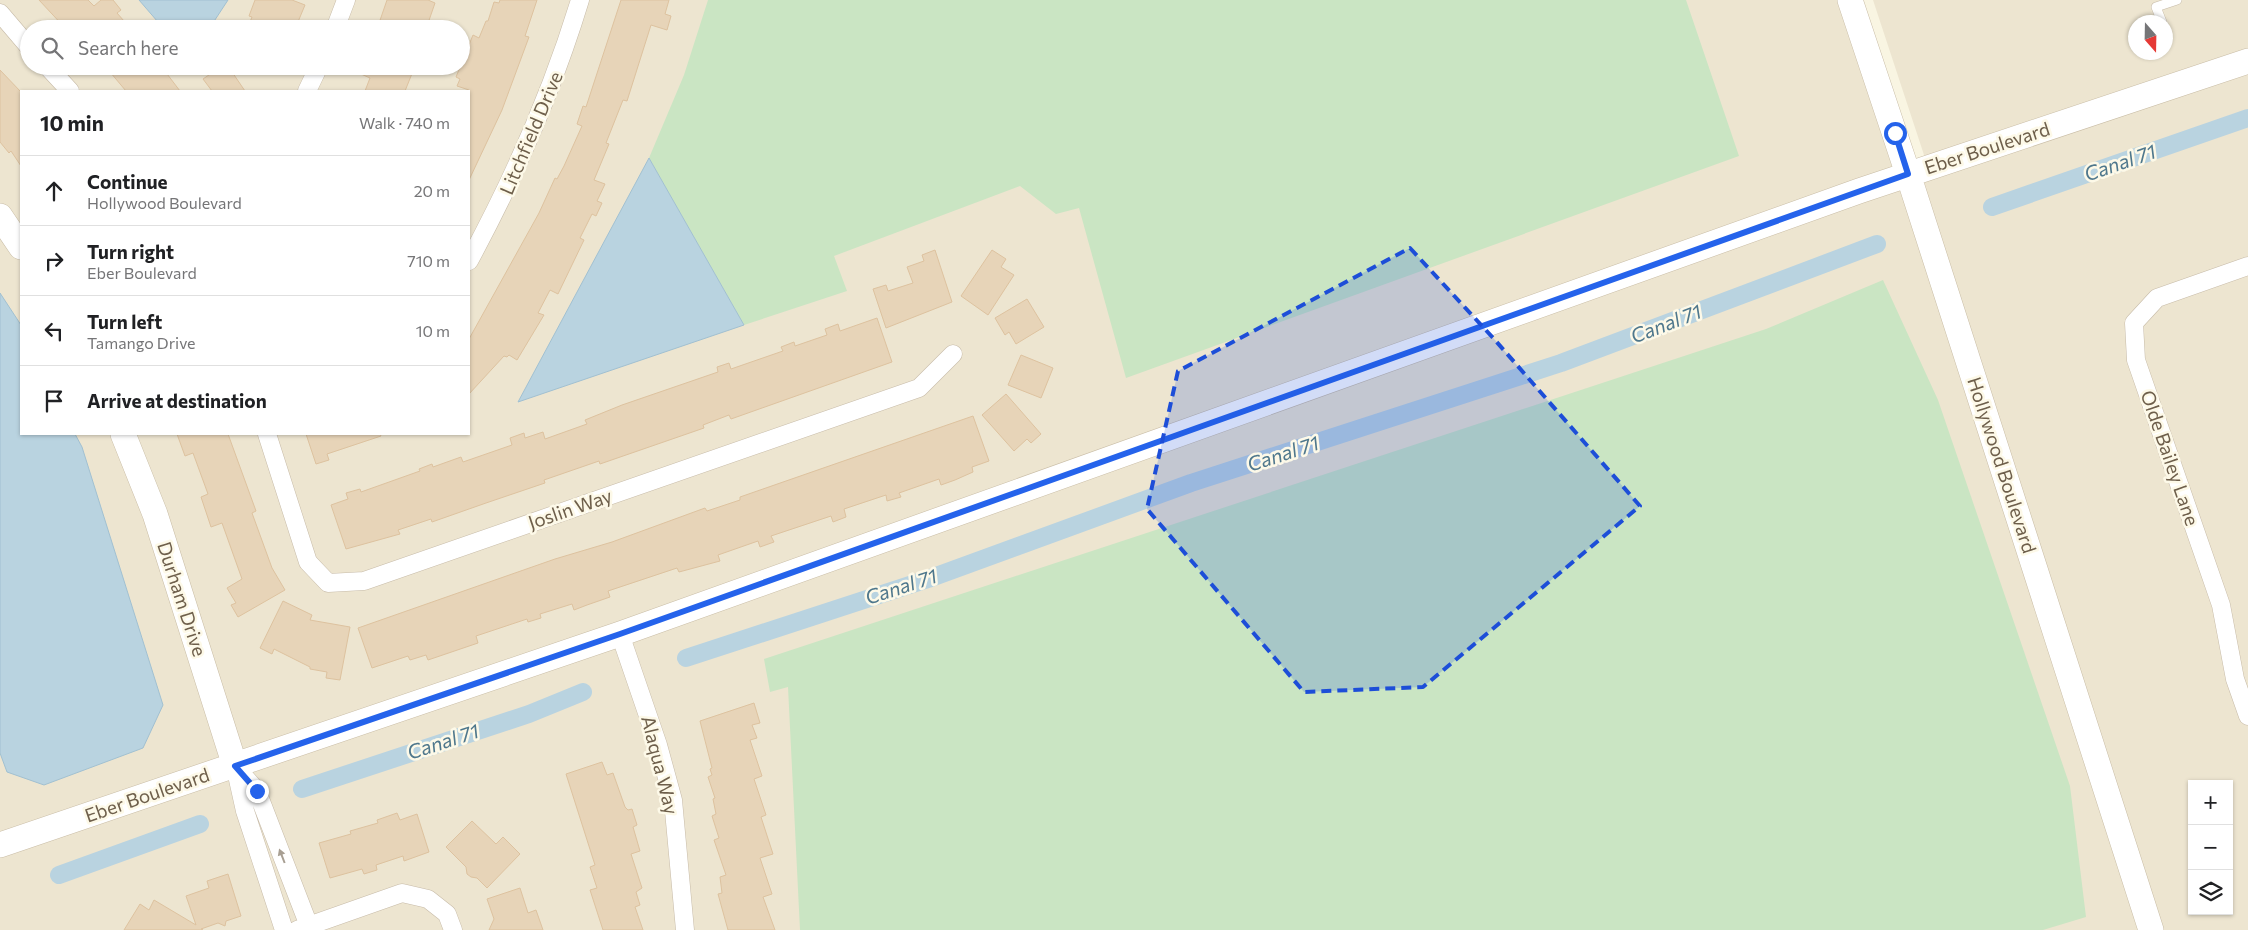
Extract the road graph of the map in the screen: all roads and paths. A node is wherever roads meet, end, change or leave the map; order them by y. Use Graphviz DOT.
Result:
graph roads {
  1 [pos="346,0"];
  2 [pos="580,0"];
  3 [pos="1850,0"];
  4 [pos="2176,0"];
  5 [pos="2155,4"];
  6 [pos="0,13"];
  7 [pos="338,20"];
  8 [pos="20,36"];
  9 [pos="2248,61"];
  10 [pos="55,75"];
  11 [pos="315,75"];
  12 [pos="69,90"];
  13 [pos="307,90"];
  14 [pos="1908,174"];
  15 [pos="0,216"];
  16 [pos="20,246"];
  17 [pos="470,259"];
  18 [pos="2248,266"];
  19 [pos="953,354"];
  20 [pos="123,435"];
  21 [pos="267,435"];
  22 [pos="620,634"];
  23 [pos="2248,716"];
  24 [pos="235,766"];
  25 [pos="0,844"];
  26 [pos="282,889"];
  27 [pos="303,928"];
  28 [pos="284,930"];
  29 [pos="453,930"];
  30 [pos="685,930"];
  31 [pos="2152,930"];
  1 -- 7 [label="street"];
  2 -- 17 [label="street, Litchfield Drive"];
  3 -- 14 [label="street, Hollywood Boulevard"];
  4 -- 5 [label="lane"];
  6 -- 8 [label="street"];
  9 -- 14 [label="street, Eber Boulevard"];
  10 -- 12 [label="street"];
  11 -- 13 [label="street"];
  14 -- 22 [label="street, Eber Boulevard"];
  14 -- 31 [label="street, Hollywood Boulevard"];
  15 -- 16 [label="street"];
  18 -- 23 [label="street, Olde Bailey Lane"];
  19 -- 21 [label="street, Joslin Way"];
  20 -- 24 [label="street, Durham Drive"];
  22 -- 24 [label="street, Eber Boulevard"];
  22 -- 30 [label="street, Alaqua Way"];
  24 -- 25 [label="street, Eber Boulevard"];
  24 -- 26 [label="street"];
  26 -- 27 [label="street"];
  26 -- 28 [label="street"];
  27 -- 29 [label="street"];
}
